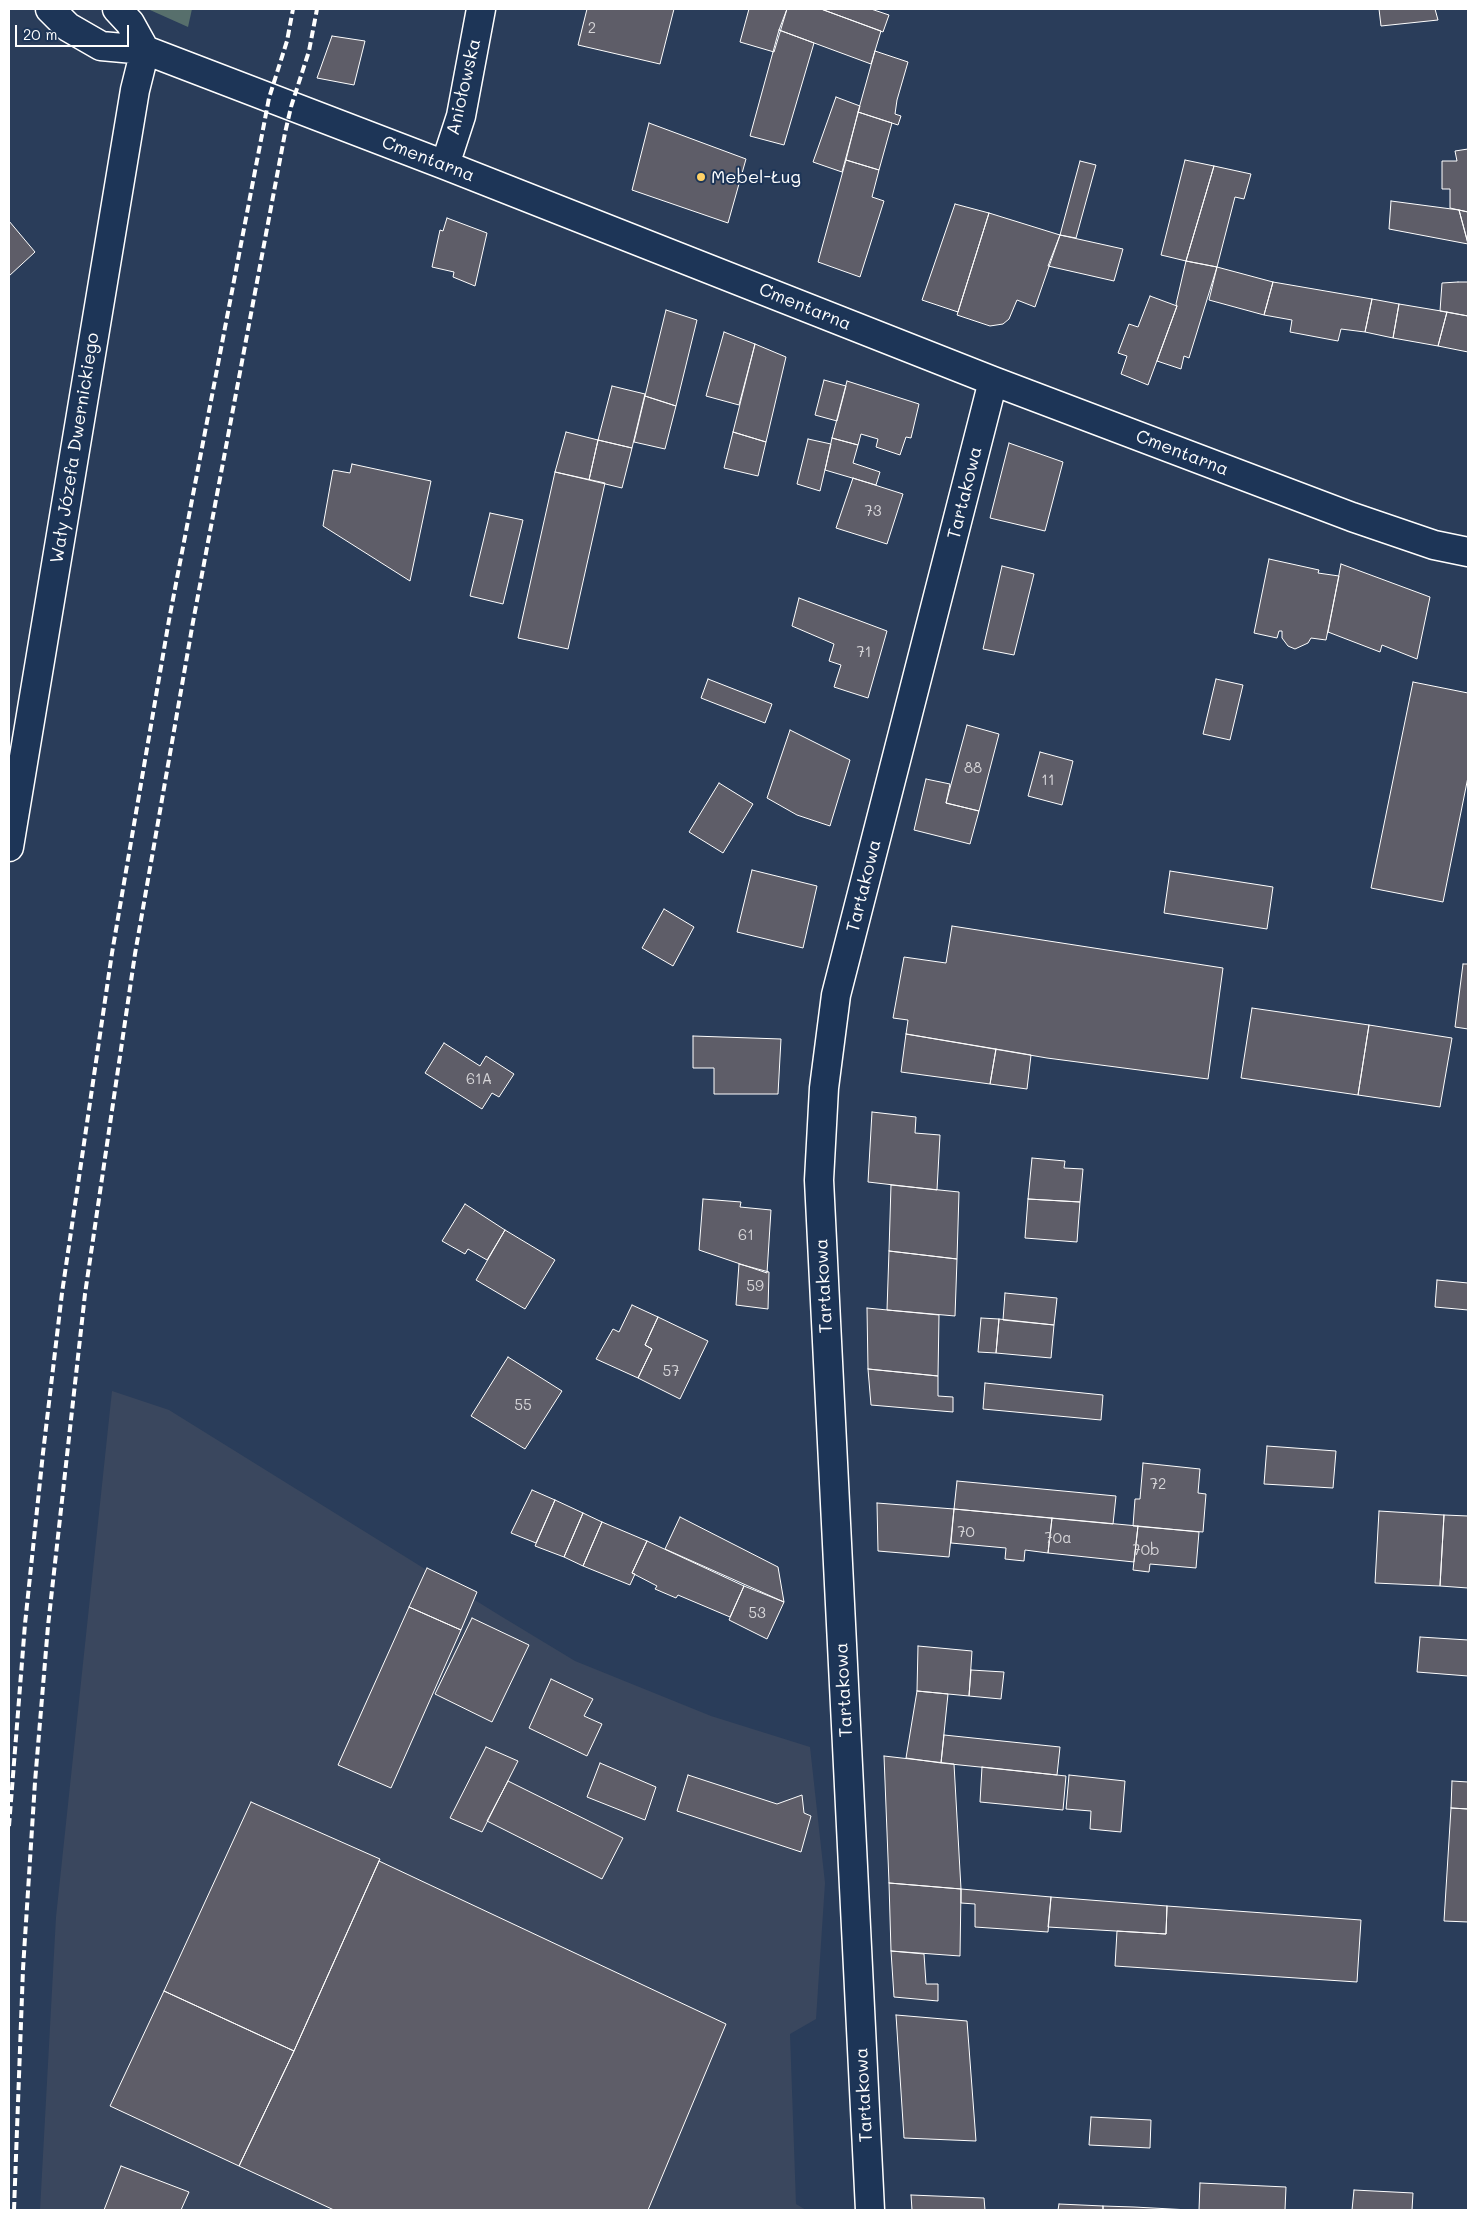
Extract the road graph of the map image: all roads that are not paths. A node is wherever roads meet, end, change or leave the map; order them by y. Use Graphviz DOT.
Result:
graph roads {
  1 [pos="50,9"];
  2 [pos="117,9"];
  3 [pos="481,9"];
  4 [pos="145,50"];
  5 [pos="445,165"];
  6 [pos="993,381"];
  7 [pos="1468,552"];
  8 [pos="9,847"];
  9 [pos="870,2210"];
  1 -- 4 [label="street, Cmentarna"];
  2 -- 4 [label="street"];
  3 -- 5 [label="street, Aniołowska"];
  4 -- 5 [label="street, Cmentarna"];
  4 -- 8 [label="street, Wały Józefa Dwernickiego"];
  5 -- 6 [label="street, Cmentarna"];
  6 -- 7 [label="street, Cmentarna"];
  6 -- 9 [label="street, Tartakowa"];
}
